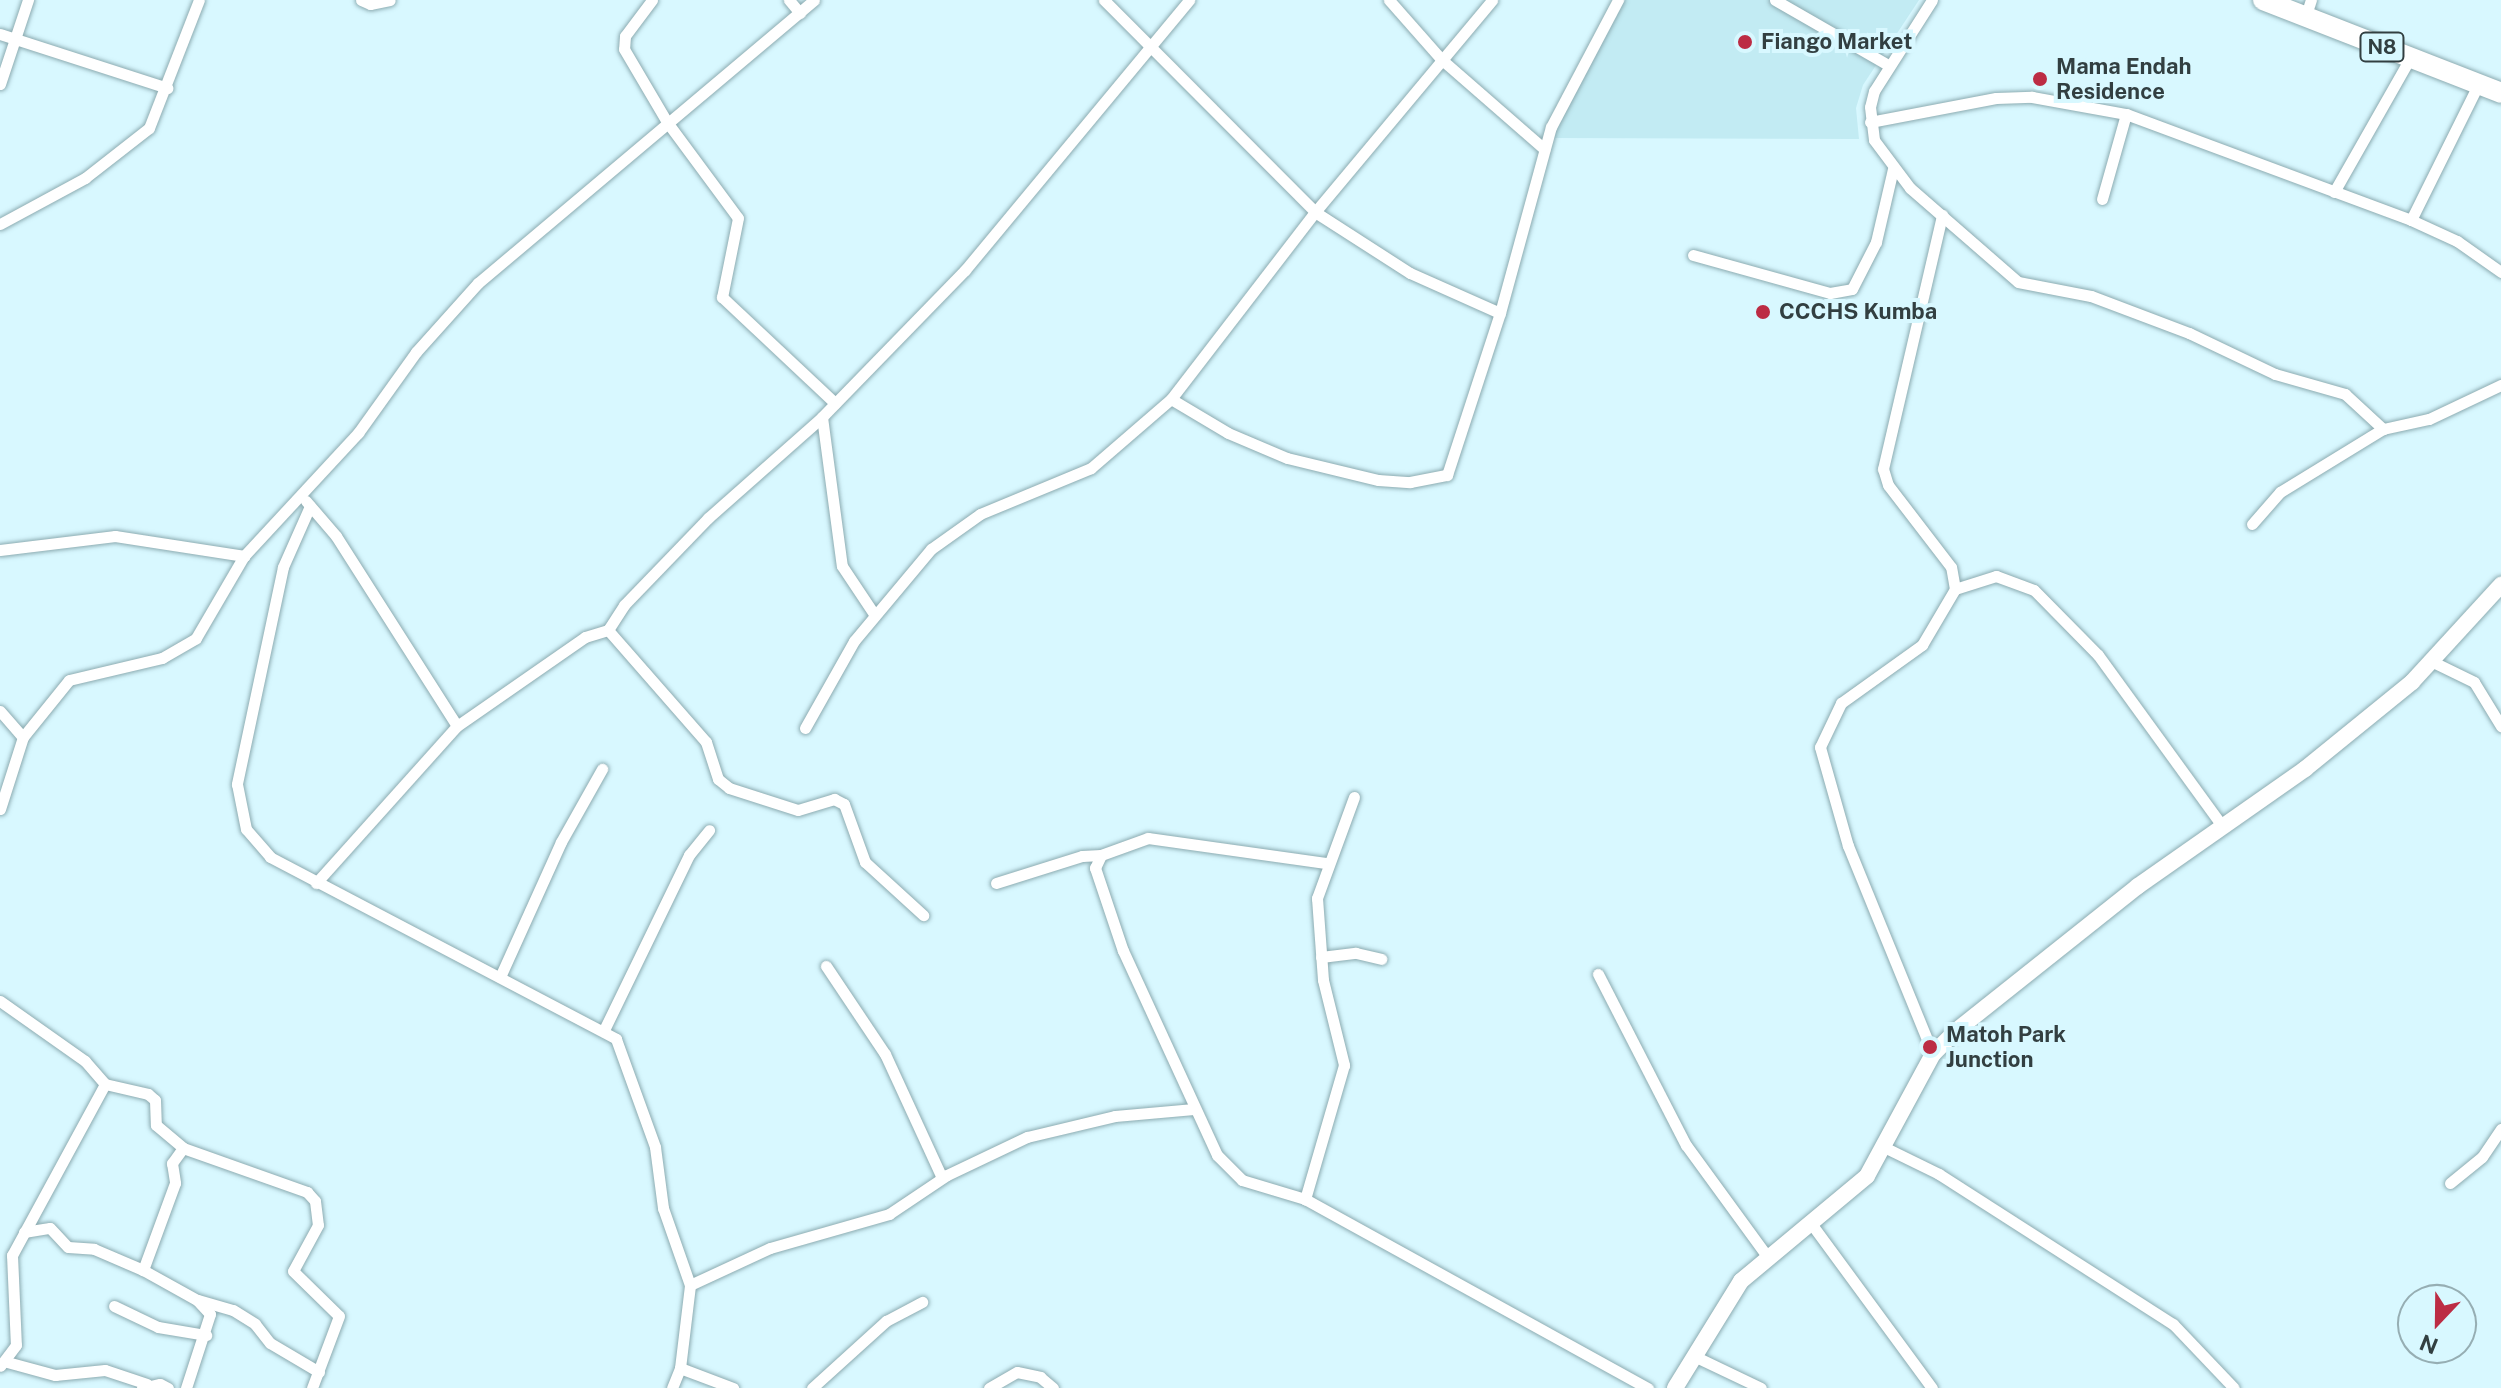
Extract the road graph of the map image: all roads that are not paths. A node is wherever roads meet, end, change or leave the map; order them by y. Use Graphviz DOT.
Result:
graph roads {
  1 [pos="28,0"];
  2 [pos="199,0"];
  3 [pos="361,0"];
  4 [pos="390,0"];
  5 [pos="652,0"];
  6 [pos="789,0"];
  7 [pos="814,0"];
  8 [pos="1104,0"];
  9 [pos="1189,0"];
  10 [pos="1389,0"];
  11 [pos="1492,0"];
  12 [pos="1618,0"];
  13 [pos="1775,0"];
  14 [pos="1932,0"];
  15 [pos="2263,0"];
  16 [pos="2308,9"];
  17 [pos="800,13"];
  18 [pos="0,34"];
  19 [pos="16,39"];
  20 [pos="1152,44"];
  21 [pos="2410,58"];
  22 [pos="1441,59"];
  23 [pos="1888,65"];
  24 [pos="0,84"];
  25 [pos="2478,85"];
  26 [pos="167,88"];
  27 [pos="2501,93"];
  28 [pos="2126,114"];
  29 [pos="667,122"];
  30 [pos="1870,122"];
  31 [pos="1544,149"];
  32 [pos="1893,169"];
  33 [pos="2334,192"];
  34 [pos="2102,199"];
  35 [pos="1315,212"];
  36 [pos="1942,215"];
  37 [pos="2411,220"];
  38 [pos="0,224"];
  39 [pos="1693,255"];
  40 [pos="2501,272"];
  41 [pos="1500,313"];
  42 [pos="2501,385"];
  43 [pos="1171,399"];
  44 [pos="835,403"];
  45 [pos="822,417"];
  46 [pos="2383,429"];
  47 [pos="301,495"];
  48 [pos="310,506"];
  49 [pos="2252,524"];
  50 [pos="0,550"];
  51 [pos="244,556"];
  52 [pos="2501,585"];
  53 [pos="1955,589"];
  54 [pos="874,614"];
  55 [pos="608,630"];
  56 [pos="2431,661"];
  57 [pos="0,711"];
  58 [pos="457,726"];
  59 [pos="2501,726"];
  60 [pos="805,728"];
  61 [pos="23,737"];
  62 [pos="602,769"];
  63 [pos="1354,797"];
  64 [pos="0,809"];
  65 [pos="2223,827"];
  66 [pos="709,830"];
  67 [pos="1101,855"];
  68 [pos="1327,863"];
  69 [pos="316,883"];
  70 [pos="996,883"];
  71 [pos="923,915"];
  72 [pos="1321,957"];
  73 [pos="1381,959"];
  74 [pos="826,966"];
  75 [pos="1598,974"];
  76 [pos="500,977"];
  77 [pos="0,1001"];
  78 [pos="604,1030"];
  79 [pos="1933,1054"];
  80 [pos="105,1084"];
  81 [pos="1194,1109"];
  82 [pos="2501,1129"];
  83 [pos="183,1148"];
  84 [pos="1886,1148"];
  85 [pos="942,1178"];
  86 [pos="2450,1183"];
  87 [pos="1305,1199"];
  88 [pos="1810,1222"];
  89 [pos="24,1232"];
  90 [pos="1767,1256"];
  91 [pos="143,1270"];
  92 [pos="690,1285"];
  93 [pos="197,1300"];
  94 [pos="922,1302"];
  95 [pos="114,1306"];
  96 [pos="206,1335"];
  97 [pos="1694,1356"];
  98 [pos="3,1364"];
  99 [pos="680,1368"];
  100 [pos="319,1372"];
  101 [pos="144,1386"];
  102 [pos="168,1388"];
  103 [pos="186,1388"];
  104 [pos="312,1388"];
  105 [pos="672,1388"];
  106 [pos="733,1388"];
  107 [pos="812,1388"];
  108 [pos="989,1388"];
  109 [pos="1053,1388"];
  110 [pos="1648,1388"];
  111 [pos="1675,1388"];
  112 [pos="1761,1388"];
  113 [pos="1932,1388"];
  114 [pos="2234,1388"];
  1 -- 19 [label="street"];
  2 -- 26 [label="street"];
  3 -- 4 [label="street"];
  5 -- 29 [label="street"];
  6 -- 17 [label="street"];
  7 -- 17 [label="street"];
  8 -- 20 [label="street"];
  9 -- 20 [label="street"];
  10 -- 22 [label="street"];
  11 -- 22 [label="street"];
  12 -- 31 [label="street"];
  13 -- 23 [label="street"];
  14 -- 23 [label="street"];
  15 -- 16 [label="highway, N8"];
  16 -- 21 [label="highway, N8"];
  17 -- 29 [label="street"];
  18 -- 19 [label="street"];
  19 -- 24 [label="street"];
  19 -- 26 [label="street"];
  20 -- 35 [label="street"];
  20 -- 44 [label="street"];
  21 -- 25 [label="highway, N8"];
  21 -- 33 [label="street"];
  22 -- 31 [label="street"];
  22 -- 35 [label="street"];
  23 -- 30 [label="street"];
  25 -- 27 [label="highway, N8"];
  25 -- 37 [label="street"];
  26 -- 38 [label="street"];
  28 -- 30 [label="street"];
  28 -- 33 [label="street"];
  28 -- 34 [label="street"];
  29 -- 44 [label="street"];
  29 -- 47 [label="street"];
  30 -- 32 [label="street"];
  31 -- 41 [label="street"];
  32 -- 36 [label="street"];
  32 -- 39 [label="street"];
  33 -- 37 [label="street"];
  35 -- 41 [label="street"];
  35 -- 43 [label="street"];
  36 -- 46 [label="street"];
  36 -- 53 [label="street"];
  37 -- 40 [label="street"];
  41 -- 43 [label="street"];
  42 -- 46 [label="street"];
  43 -- 54 [label="street"];
  44 -- 45 [label="street"];
  45 -- 54 [label="street"];
  45 -- 55 [label="street"];
  46 -- 49 [label="street"];
  47 -- 48 [label="street"];
  47 -- 51 [label="street"];
  48 -- 58 [label="street"];
  48 -- 69 [label="street"];
  50 -- 51 [label="street"];
  51 -- 61 [label="street"];
  52 -- 56 [label="main road"];
  53 -- 65 [label="street"];
  53 -- 79 [label="street"];
  54 -- 60 [label="street"];
  55 -- 58 [label="street"];
  55 -- 71 [label="street"];
  56 -- 59 [label="street"];
  56 -- 65 [label="main road"];
  57 -- 61 [label="street"];
  58 -- 69 [label="street"];
  61 -- 64 [label="street"];
  62 -- 76 [label="street"];
  63 -- 68 [label="street"];
  65 -- 79 [label="main road"];
  66 -- 78 [label="street"];
  67 -- 68 [label="street"];
  67 -- 70 [label="street"];
  67 -- 81 [label="street"];
  68 -- 72 [label="street"];
  69 -- 76 [label="street"];
  72 -- 73 [label="street"];
  72 -- 87 [label="street"];
  74 -- 85 [label="street"];
  75 -- 90 [label="street"];
  76 -- 78 [label="street"];
  77 -- 80 [label="street"];
  78 -- 92 [label="street"];
  79 -- 84 [label="main road"];
  80 -- 83 [label="street"];
  80 -- 89 [label="street"];
  81 -- 85 [label="street"];
  81 -- 87 [label="street"];
  82 -- 86 [label="street"];
  83 -- 91 [label="street"];
  83 -- 100 [label="street"];
  84 -- 88 [label="main road"];
  84 -- 114 [label="street"];
  85 -- 92 [label="street"];
  87 -- 110 [label="street"];
  88 -- 90 [label="main road"];
  88 -- 113 [label="street"];
  89 -- 91 [label="street"];
  89 -- 98 [label="street"];
  90 -- 97 [label="main road"];
  91 -- 93 [label="street"];
  92 -- 99 [label="street"];
  93 -- 96 [label="street"];
  93 -- 100 [label="street"];
  94 -- 107 [label="street"];
  95 -- 96 [label="street"];
  96 -- 103 [label="street"];
  97 -- 111 [label="main road"];
  97 -- 112 [label="street"];
  98 -- 101 [label="street"];
  99 -- 105 [label="street"];
  99 -- 106 [label="street"];
  100 -- 104 [label="street"];
  101 -- 102 [label="street"];
  108 -- 109 [label="street"];
}
